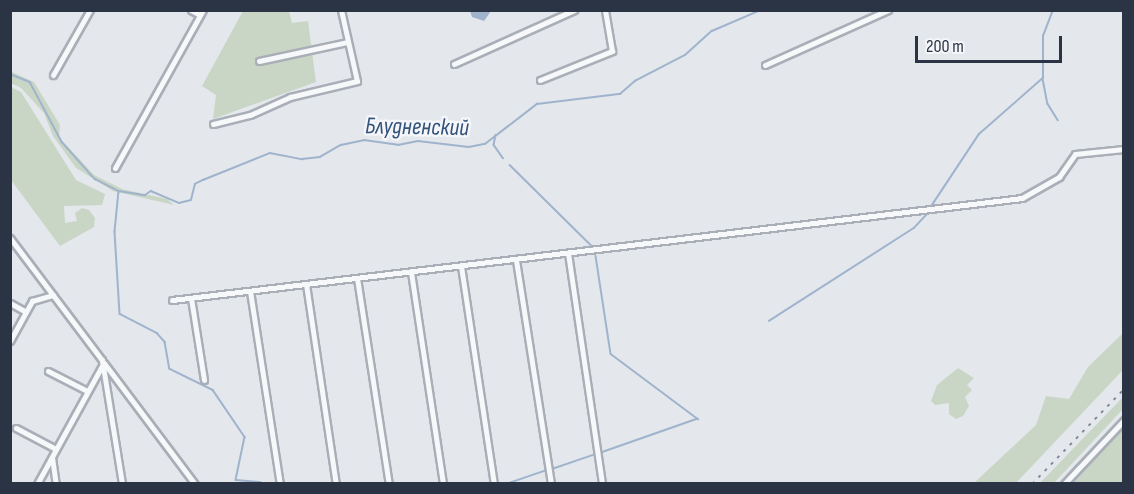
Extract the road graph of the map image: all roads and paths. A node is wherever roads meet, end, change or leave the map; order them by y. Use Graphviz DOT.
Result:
graph roads {
  1 [pos="90,10"];
  2 [pos="191,10"];
  3 [pos="341,10"];
  4 [pos="574,10"];
  5 [pos="605,10"];
  6 [pos="888,10"];
  7 [pos="201,13"];
  8 [pos="348,42"];
  9 [pos="259,62"];
  10 [pos="454,64"];
  11 [pos="765,65"];
  12 [pos="53,75"];
  13 [pos="540,80"];
  14 [pos="213,124"];
  15 [pos="1124,149"];
  16 [pos="115,168"];
  17 [pos="10,238"];
  18 [pos="568,253"];
  19 [pos="516,260"];
  20 [pos="461,266"];
  21 [pos="411,272"];
  22 [pos="357,278"];
  23 [pos="306,284"];
  24 [pos="250,291"];
  25 [pos="53,295"];
  26 [pos="191,298"];
  27 [pos="172,300"];
  28 [pos="10,303"];
  29 [pos="26,312"];
  30 [pos="10,341"];
  31 [pos="102,362"];
  32 [pos="48,371"];
  33 [pos="204,380"];
  34 [pos="87,391"];
  35 [pos="1124,420"];
  36 [pos="16,428"];
  37 [pos="56,449"];
  38 [pos="52,456"];
  39 [pos="37,483"];
  40 [pos="56,483"];
  41 [pos="122,483"];
  42 [pos="195,483"];
  43 [pos="280,483"];
  44 [pos="336,483"];
  45 [pos="388,483"];
  46 [pos="443,483"];
  47 [pos="494,483"];
  48 [pos="551,483"];
  49 [pos="602,483"];
  50 [pos="1064,483"];
  1 -- 12 [label="street"];
  2 -- 7 [label="street"];
  3 -- 8 [label="street"];
  4 -- 10 [label="street"];
  5 -- 13 [label="street"];
  6 -- 11 [label="street"];
  7 -- 16 [label="street"];
  8 -- 9 [label="street"];
  8 -- 14 [label="street"];
  15 -- 18 [label="street"];
  17 -- 25 [label="street"];
  18 -- 19 [label="street"];
  18 -- 49 [label="street"];
  19 -- 20 [label="street"];
  19 -- 48 [label="street"];
  20 -- 21 [label="street"];
  20 -- 47 [label="street"];
  21 -- 22 [label="street"];
  21 -- 46 [label="street"];
  22 -- 23 [label="street"];
  22 -- 45 [label="street"];
  23 -- 24 [label="street"];
  23 -- 44 [label="street"];
  24 -- 26 [label="street"];
  24 -- 43 [label="street"];
  25 -- 29 [label="street"];
  25 -- 31 [label="street"];
  26 -- 27 [label="street"];
  26 -- 33 [label="street"];
  28 -- 29 [label="street"];
  29 -- 30 [label="street"];
  31 -- 34 [label="street"];
  31 -- 41 [label="street"];
  31 -- 42 [label="street"];
  32 -- 34 [label="street"];
  34 -- 37 [label="street"];
  35 -- 50 [label="street"];
  36 -- 37 [label="street"];
  37 -- 38 [label="street"];
  38 -- 39 [label="street"];
  38 -- 40 [label="street"];
}
